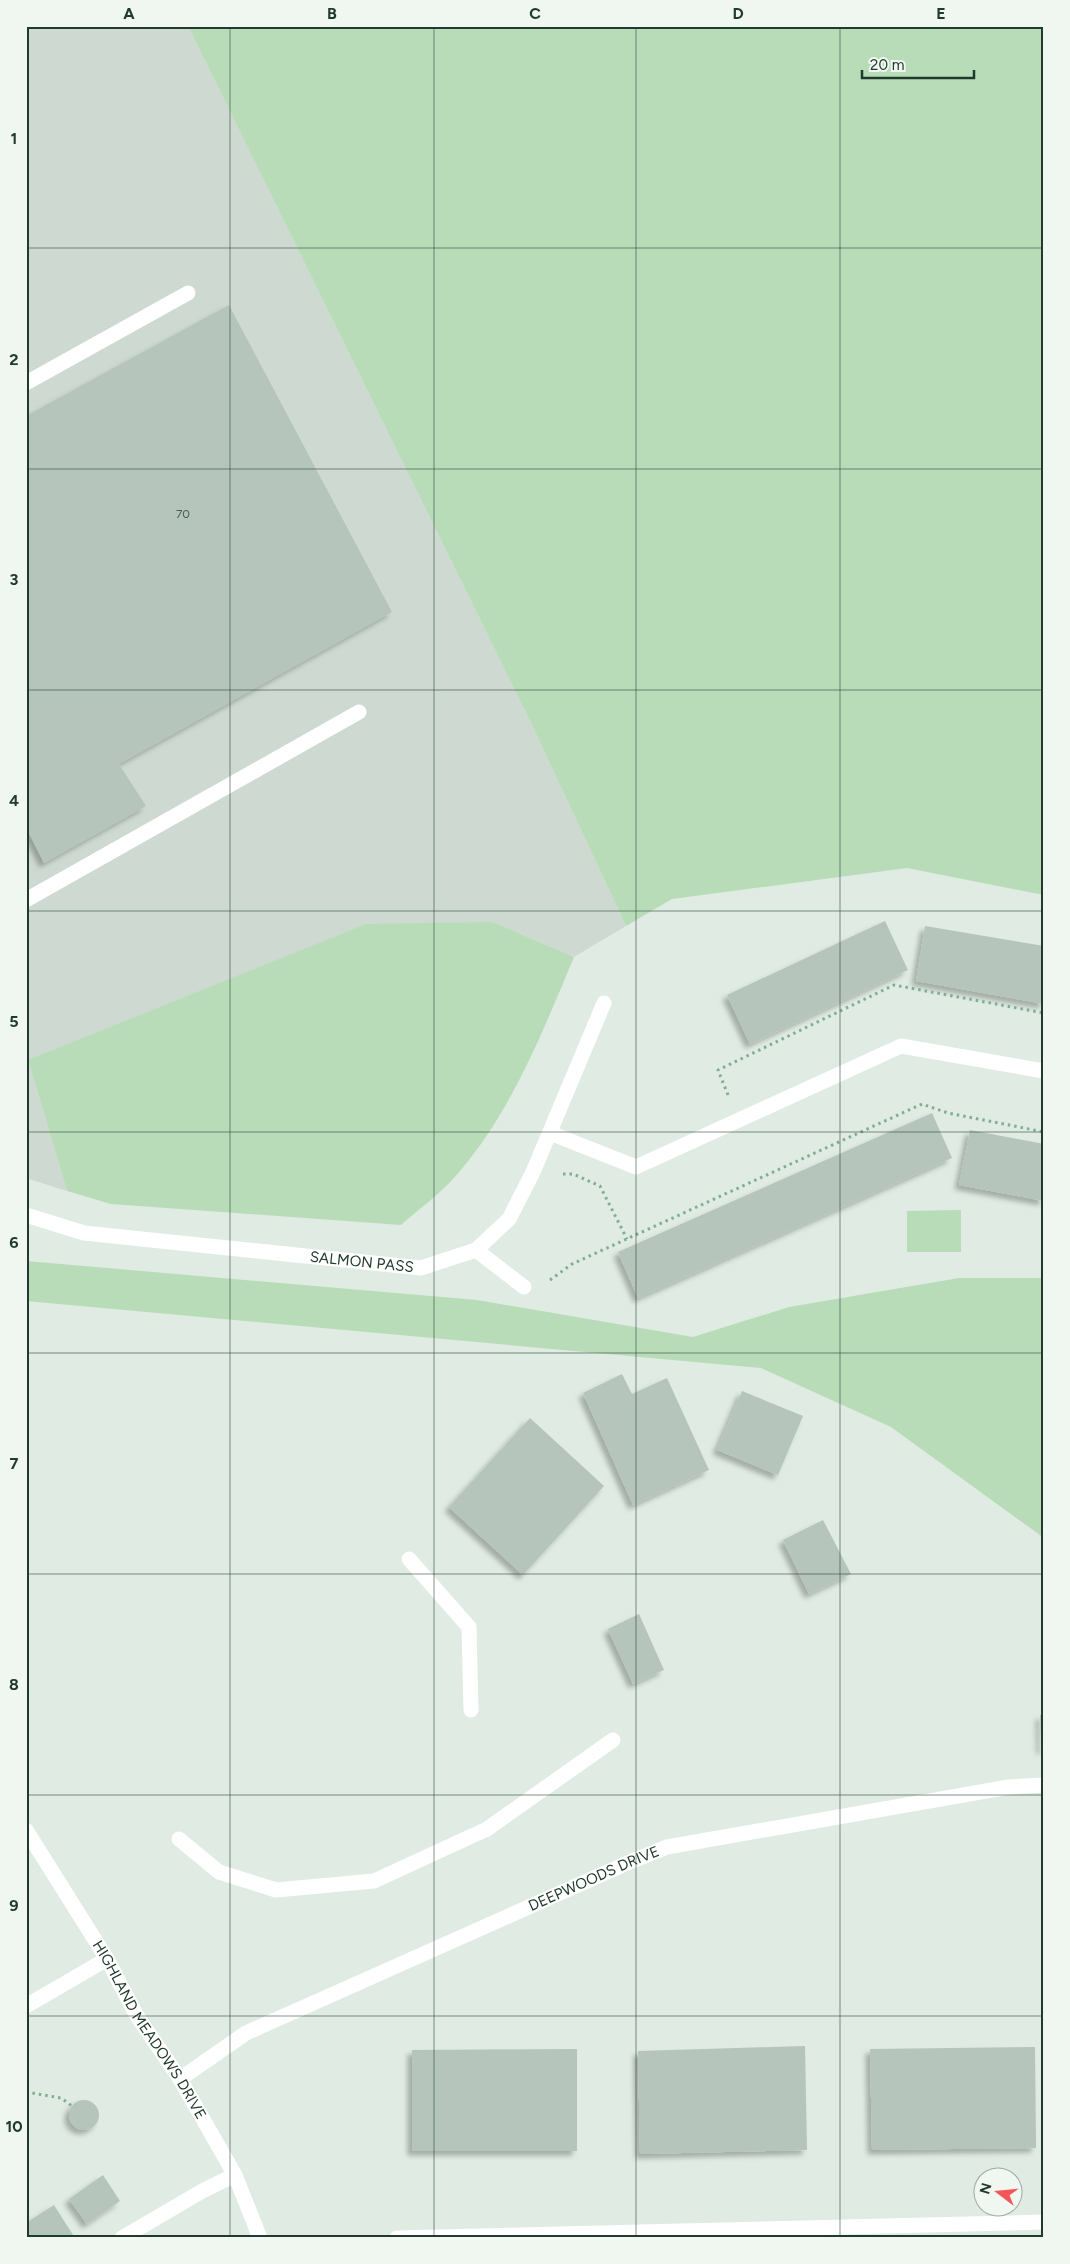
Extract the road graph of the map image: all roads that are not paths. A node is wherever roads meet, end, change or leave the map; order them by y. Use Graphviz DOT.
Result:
graph roads {
  1 [pos="188,293"];
  2 [pos="26,383"];
  3 [pos="359,712"];
  4 [pos="26,900"];
  5 [pos="604,1003"];
  6 [pos="1044,1071"];
  7 [pos="550,1133"];
  8 [pos="26,1215"];
  9 [pos="476,1250"];
  10 [pos="524,1287"];
  11 [pos="409,1559"];
  12 [pos="471,1710"];
  13 [pos="613,1740"];
  14 [pos="1044,1785"];
  15 [pos="26,1830"];
  16 [pos="179,1839"];
  17 [pos="108,1960"];
  18 [pos="26,2006"];
  19 [pos="180,2079"];
  20 [pos="235,2175"];
  21 [pos="1044,2222"];
  22 [pos="122,2238"];
  23 [pos="260,2238"];
  24 [pos="397,2238"];
  1 -- 2 [label="street"];
  3 -- 4 [label="street"];
  5 -- 7 [label="street, SALMON PASS"];
  6 -- 7 [label="street"];
  7 -- 9 [label="street, SALMON PASS"];
  8 -- 9 [label="street, SALMON PASS"];
  9 -- 10 [label="street"];
  11 -- 12 [label="street"];
  13 -- 16 [label="street"];
  14 -- 19 [label="street, DEEPWOODS DRIVE"];
  15 -- 17 [label="street, HIGHLAND MEADOWS DRIVE"];
  17 -- 18 [label="street"];
  17 -- 19 [label="street, HIGHLAND MEADOWS DRIVE"];
  19 -- 20 [label="street, HIGHLAND MEADOWS DRIVE"];
  20 -- 22 [label="street"];
  20 -- 23 [label="street, HIGHLAND MEADOWS DRIVE"];
  21 -- 24 [label="street"];
}
